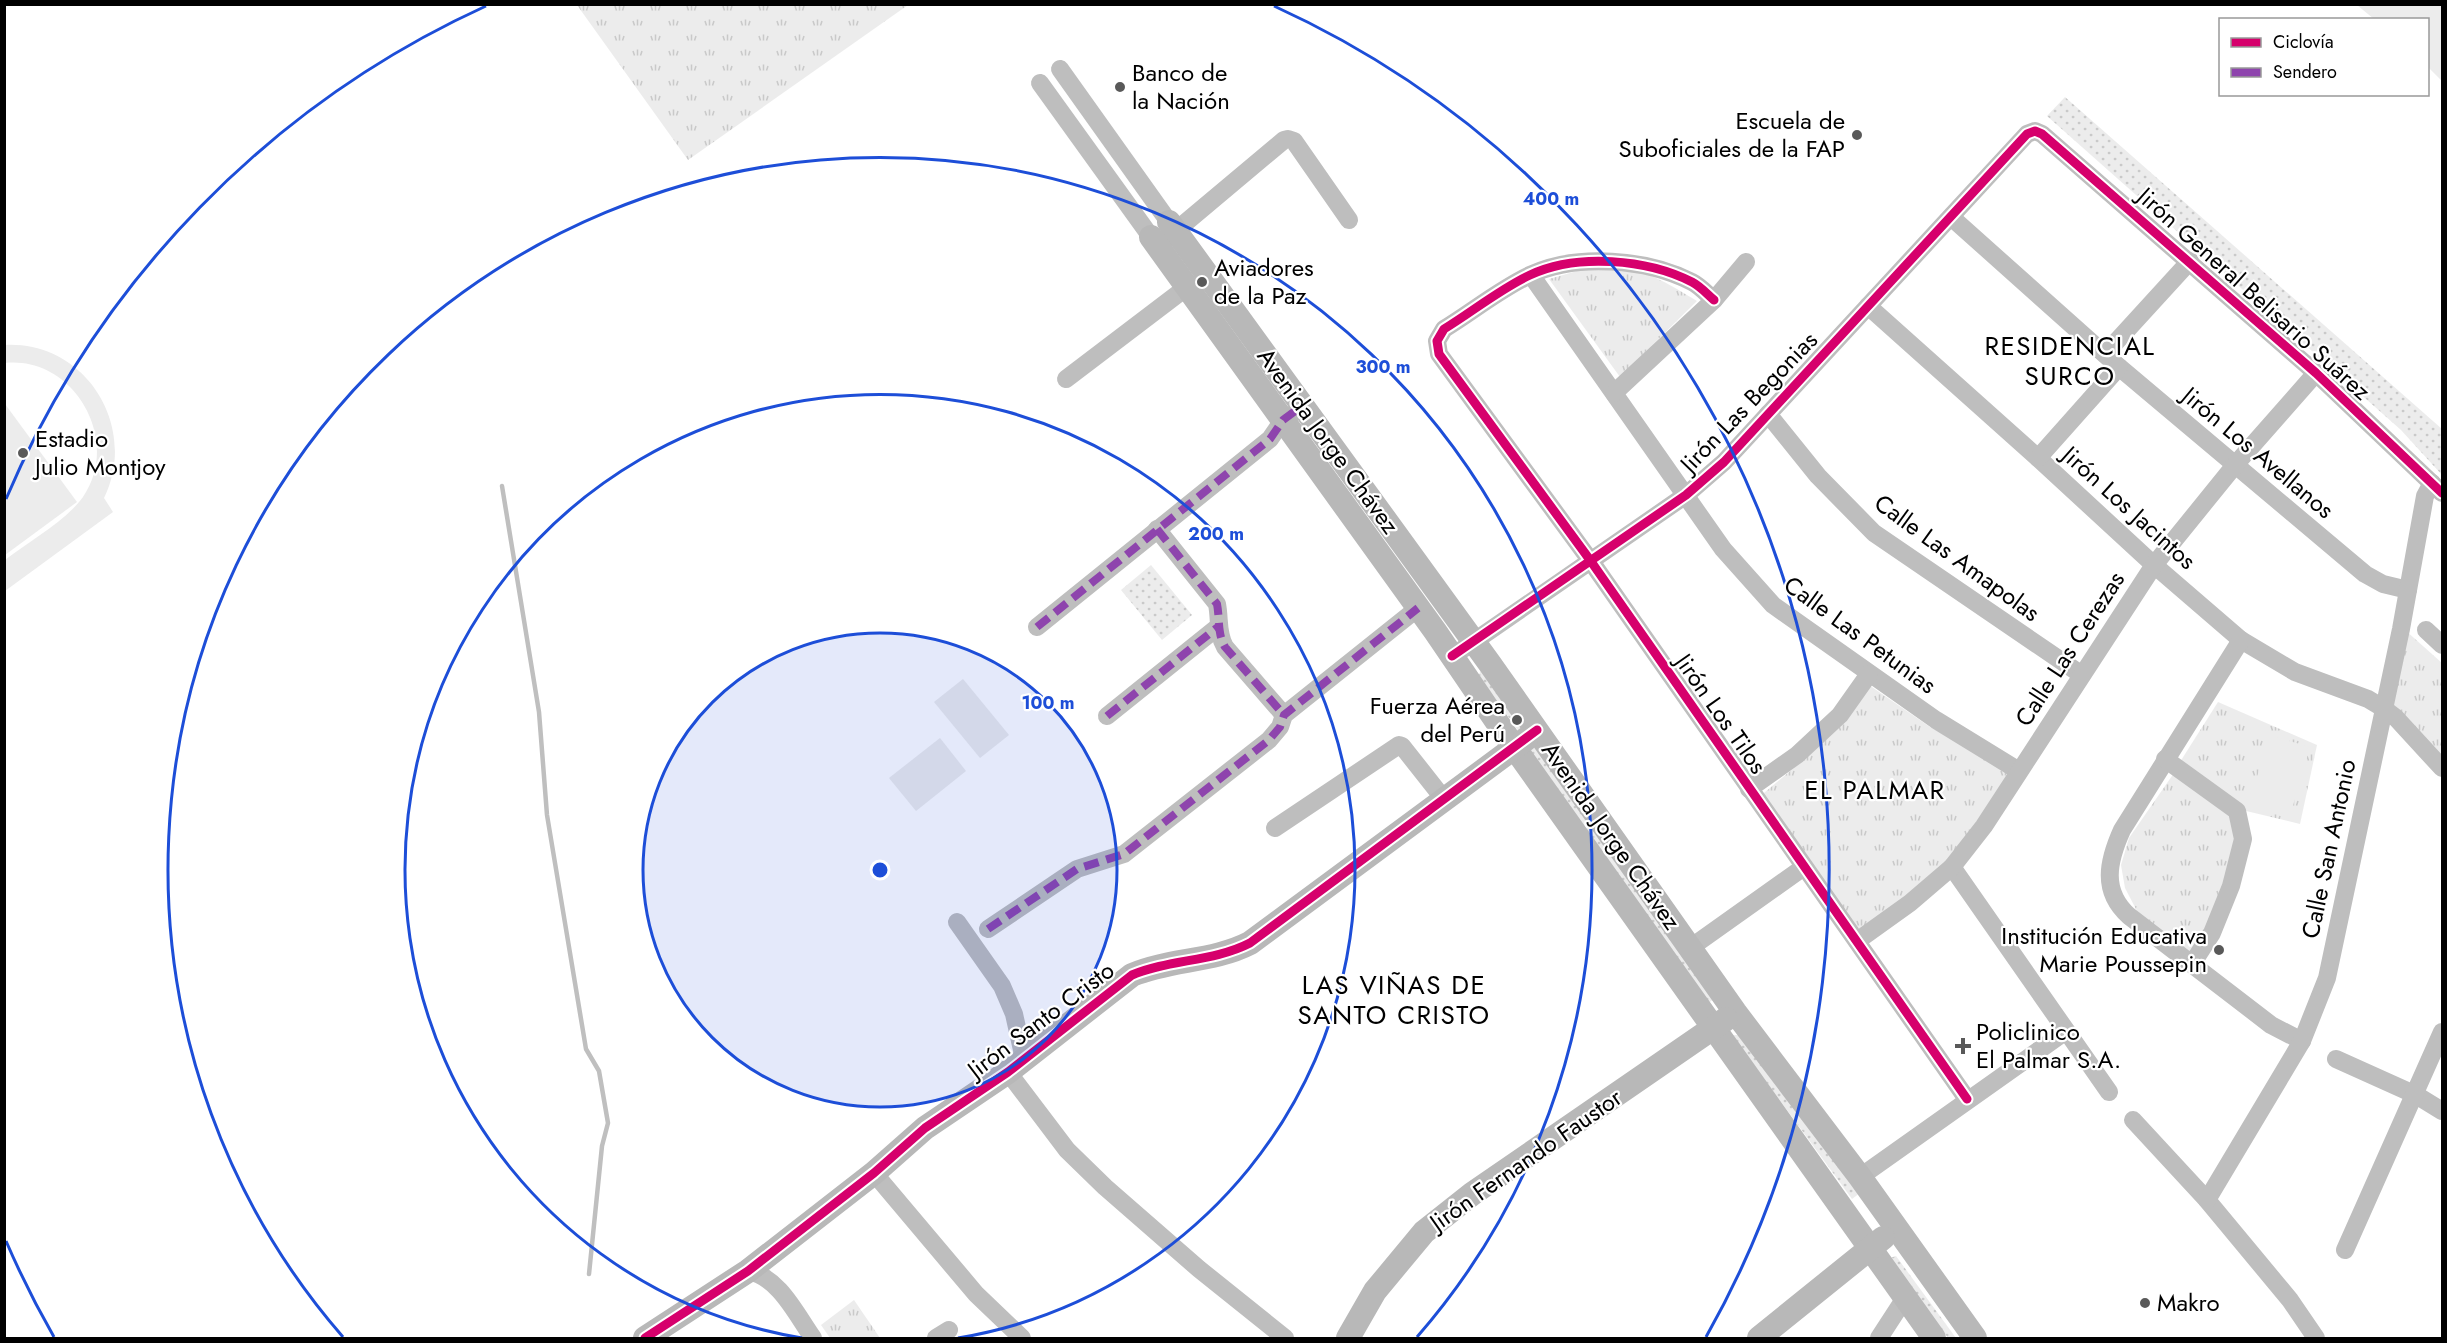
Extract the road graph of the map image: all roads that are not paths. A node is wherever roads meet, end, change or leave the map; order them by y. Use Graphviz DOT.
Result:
graph roads {
  1 [pos="1060,69"];
  2 [pos="1040,82"];
  3 [pos="2034,131"];
  4 [pos="1951,217"];
  5 [pos="1350,220"];
  6 [pos="1164,234"];
  7 [pos="2190,261"];
  8 [pos="1746,262"];
  9 [pos="1531,275"];
  10 [pos="1200,292"];
  11 [pos="1713,300"];
  12 [pos="1868,306"];
  13 [pos="2105,354"];
  14 [pos="2119,367"];
  15 [pos="2316,374"];
  16 [pos="1066,379"];
  17 [pos="1614,393"];
  18 [pos="1292,413"];
  19 [pos="1768,414"];
  20 [pos="2038,458"];
  21 [pos="2235,465"];
  22 [pos="2437,488"];
  23 [pos="1686,495"];
  24 [pos="1157,529"];
  25 [pos="1590,560"];
  26 [pos="2154,566"];
  27 [pos="2408,590"];
  28 [pos="1418,608"];
  29 [pos="1037,627"];
  30 [pos="1219,627"];
  31 [pos="2426,630"];
  32 [pos="2241,640"];
  33 [pos="1474,642"];
  34 [pos="2442,645"];
  35 [pos="1452,656"];
  36 [pos="1869,674"];
  37 [pos="2082,675"];
  38 [pos="2383,708"];
  39 [pos="1284,715"];
  40 [pos="1107,716"];
  41 [pos="1537,730"];
  42 [pos="1514,747"];
  43 [pos="2165,759"];
  44 [pos="2442,768"];
  45 [pos="2019,771"];
  46 [pos="1749,789"];
  47 [pos="1443,798"];
  48 [pos="1275,828"];
  49 [pos="1804,867"];
  50 [pos="1952,867"];
  51 [pos="957,922"];
  52 [pos="988,929"];
  53 [pos="1857,941"];
  54 [pos="1690,948"];
  55 [pos="2192,964"];
  56 [pos="1735,1012"];
  57 [pos="1714,1027"];
  58 [pos="2066,1031"];
  59 [pos="2442,1032"];
  60 [pos="2302,1041"];
  61 [pos="2336,1059"];
  62 [pos="1016,1065"];
  63 [pos="2109,1092"];
  64 [pos="2416,1095"];
  65 [pos="1967,1099"];
  66 [pos="2442,1111"];
  67 [pos="2133,1120"];
  68 [pos="874,1173"];
  69 [pos="1860,1177"];
  70 [pos="2206,1200"];
  71 [pos="1895,1226"];
  72 [pos="1871,1250"];
  73 [pos="2345,1250"];
  74 [pos="748,1270"];
  75 [pos="1905,1298"];
  76 [pos="645,1338"];
  77 [pos="813,1338"];
  78 [pos="1022,1338"];
  79 [pos="1285,1338"];
  80 [pos="1348,1338"];
  81 [pos="1759,1338"];
  82 [pos="1879,1338"];
  83 [pos="1934,1338"];
  84 [pos="1975,1338"];
  85 [pos="2316,1338"];
  1 -- 6 [label="street, Avenida Jorge Chávez"];
  2 -- 6 [label="street, Avenida Jorge Chávez"];
  3 -- 4 [label="street, Jirón Las Begonias"];
  3 -- 7 [label="street, Jirón General Belisario Suárez"];
  4 -- 12 [label="street, Jirón Las Begonias"];
  4 -- 13 [label="street, Jirón Los Avellanos"];
  5 -- 6 [label="street"];
  6 -- 10 [label="main road, Avenida Jorge Chávez"];
  7 -- 13 [label="street"];
  7 -- 15 [label="street, Jirón General Belisario Suárez"];
  8 -- 11 [label="street"];
  9 -- 11 [label="street"];
  9 -- 17 [label="street, Calle Las Petunias"];
  9 -- 25 [label="street, Jirón Los Tilos"];
  10 -- 16 [label="street"];
  10 -- 18 [label="main road, Avenida Jorge Chávez"];
  11 -- 17 [label="street"];
  12 -- 19 [label="street, Jirón Las Begonias"];
  12 -- 20 [label="street, Jirón Los Jacintos"];
  13 -- 14 [label="street, Jirón Los Avellanos"];
  14 -- 20 [label="street"];
  14 -- 21 [label="street, Jirón Los Avellanos"];
  15 -- 21 [label="street, Calle Las Cerezas"];
  15 -- 22 [label="street, Jirón General Belisario Suárez"];
  17 -- 23 [label="street, Calle Las Petunias"];
  18 -- 24 [label="street"];
  18 -- 28 [label="main road, Avenida Jorge Chávez"];
  18 -- 33 [label="main road, Avenida Jorge Chávez"];
  19 -- 23 [label="street, Jirón Las Begonias"];
  19 -- 37 [label="street, Calle Las Amapolas"];
  20 -- 26 [label="street, Jirón Los Jacintos"];
  21 -- 26 [label="street, Calle Las Cerezas"];
  21 -- 27 [label="street, Jirón Los Avellanos"];
  22 -- 27 [label="street, Calle San Antonio"];
  23 -- 25 [label="street, Jirón Las Begonias"];
  23 -- 36 [label="street, Calle Las Petunias"];
  24 -- 29 [label="street"];
  24 -- 30 [label="street"];
  25 -- 33 [label="street, Jirón Las Begonias"];
  25 -- 46 [label="street, Jirón Los Tilos"];
  26 -- 32 [label="street, Jirón Los Jacintos"];
  26 -- 37 [label="street, Calle Las Cerezas"];
  27 -- 38 [label="street, Calle San Antonio"];
  28 -- 35 [label="main road, Avenida Jorge Chávez"];
  28 -- 39 [label="street"];
  30 -- 39 [label="street"];
  30 -- 40 [label="street"];
  31 -- 34 [label="street"];
  32 -- 38 [label="street, Jirón Los Jacintos"];
  32 -- 43 [label="street"];
  33 -- 35 [label="street, Jirón Las Begonias"];
  33 -- 41 [label="main road, Avenida Jorge Chávez"];
  35 -- 42 [label="main road, Avenida Jorge Chávez"];
  36 -- 45 [label="street, Calle Las Petunias"];
  36 -- 46 [label="street"];
  37 -- 45 [label="street, Calle Las Cerezas"];
  38 -- 44 [label="street, Jirón Los Jacintos"];
  38 -- 60 [label="street, Calle San Antonio"];
  39 -- 52 [label="street"];
  41 -- 42 [label="main road, Jirón Santo Cristo"];
  41 -- 54 [label="main road, Avenida Jorge Chávez"];
  42 -- 47 [label="main road, Jirón Santo Cristo"];
  42 -- 57 [label="main road, Avenida Jorge Chávez"];
  43 -- 55 [label="street"];
  43 -- 55 [label="street"];
  45 -- 50 [label="street, Calle Las Cerezas"];
  46 -- 49 [label="street, Jirón Los Tilos"];
  47 -- 48 [label="street"];
  47 -- 62 [label="main road, Jirón Santo Cristo"];
  49 -- 53 [label="street, Jirón Los Tilos"];
  49 -- 54 [label="street"];
  50 -- 53 [label="street, Calle Las Cerezas"];
  50 -- 58 [label="street"];
  51 -- 62 [label="street"];
  53 -- 65 [label="street, Jirón Los Tilos"];
  54 -- 56 [label="main road, Avenida Jorge Chávez"];
  55 -- 60 [label="street"];
  56 -- 57 [label="main road, Jirón Fernando Faustor"];
  56 -- 69 [label="main road, Avenida Jorge Chávez"];
  57 -- 72 [label="main road, Avenida Jorge Chávez"];
  57 -- 80 [label="main road, Jirón Fernando Faustor"];
  58 -- 63 [label="street"];
  58 -- 65 [label="street"];
  59 -- 64 [label="street"];
  60 -- 70 [label="street, Calle San Antonio"];
  61 -- 64 [label="street"];
  62 -- 68 [label="main road, Jirón Santo Cristo"];
  62 -- 79 [label="street"];
  64 -- 66 [label="street"];
  64 -- 73 [label="street"];
  65 -- 69 [label="street"];
  67 -- 70 [label="street"];
  68 -- 74 [label="main road, Jirón Santo Cristo"];
  68 -- 78 [label="street"];
  69 -- 71 [label="main road, Avenida Jorge Chávez"];
  70 -- 85 [label="street"];
  71 -- 72 [label="main road"];
  71 -- 84 [label="main road, Avenida Jorge Chávez"];
  72 -- 75 [label="main road, Avenida Jorge Chávez"];
  72 -- 81 [label="main road"];
  74 -- 76 [label="main road, Jirón Santo Cristo"];
  74 -- 77 [label="street"];
  75 -- 82 [label="street"];
  75 -- 83 [label="main road, Avenida Jorge Chávez"];
}
